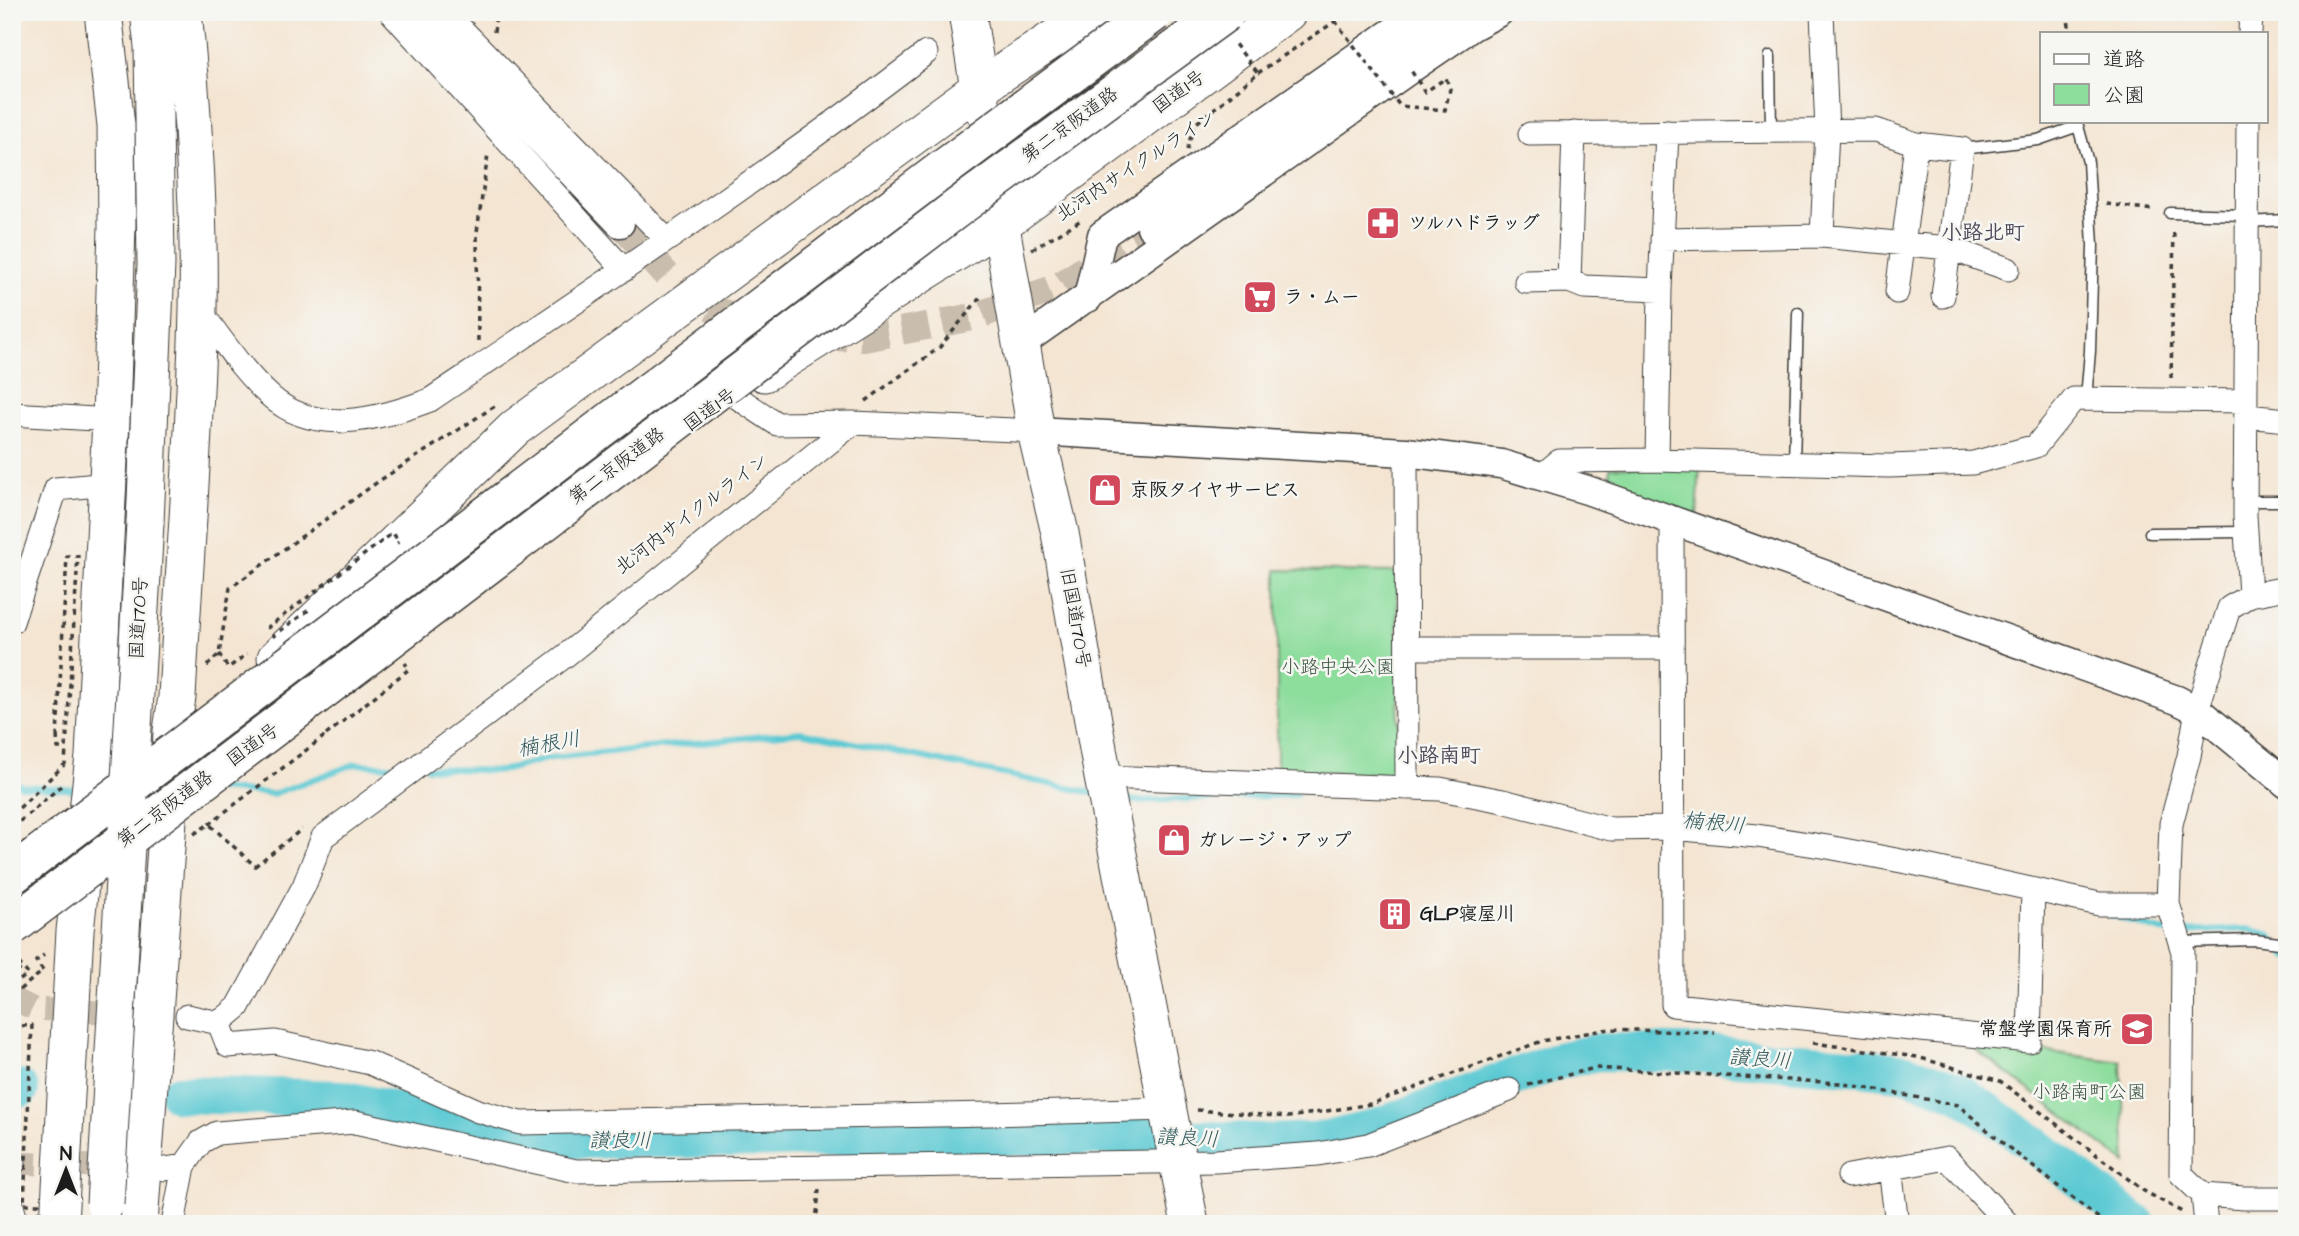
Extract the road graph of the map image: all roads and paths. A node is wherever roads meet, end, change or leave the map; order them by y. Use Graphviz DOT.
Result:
graph roads {
  1 [pos="103,12"];
  2 [pos="149,12"];
  3 [pos="183,12"];
  4 [pos="391,12"];
  5 [pos="419,12"];
  6 [pos="445,12"];
  7 [pos="967,12"];
  8 [pos="1094,12"];
  9 [pos="1155,12"];
  10 [pos="1288,12"];
  11 [pos="1349,12"];
  12 [pos="1421,12"];
  13 [pos="1457,12"];
  14 [pos="1499,12"];
  15 [pos="1822,12"];
  16 [pos="2067,12"];
  17 [pos="2251,12"];
  18 [pos="1335,22"];
  19 [pos="1229,27"];
  20 [pos="2070,32"];
  21 [pos="2250,32"];
  22 [pos="1359,35"];
  23 [pos="1347,43"];
  24 [pos="926,53"];
  25 [pos="1770,56"];
  26 [pos="1410,69"];
  27 [pos="1258,73"];
  28 [pos="979,88"];
  29 [pos="2248,122"];
  30 [pos="492,124"];
  31 [pos="1771,131"];
  32 [pos="1827,131"];
  33 [pos="1667,132"];
  34 [pos="1574,133"];
  35 [pos="1530,134"];
  36 [pos="1199,143"];
  37 [pos="1916,144"];
  38 [pos="1962,149"];
  39 [pos="2091,202"];
  40 [pos="2172,213"];
  41 [pos="1084,218"];
  42 [pos="2246,218"];
  43 [pos="2287,220"];
  44 [pos="620,223"];
  45 [pos="1001,224"];
  46 [pos="1151,227"];
  47 [pos="1822,236"];
  48 [pos="1662,239"];
  49 [pos="667,240"];
  50 [pos="1903,243"];
  51 [pos="1949,248"];
  52 [pos="1007,264"];
  53 [pos="2008,269"];
  54 [pos="624,271"];
  55 [pos="1569,281"];
  56 [pos="1526,282"];
  57 [pos="1660,290"];
  58 [pos="1897,292"];
  59 [pos="1943,296"];
  60 [pos="1088,298"];
  61 [pos="198,308"];
  62 [pos="1798,313"];
  63 [pos="1020,344"];
  64 [pos="478,368"];
  65 [pos="732,394"];
  66 [pos="2086,399"];
  67 [pos="2171,399"];
  68 [pos="2246,409"];
  69 [pos="12,414"];
  70 [pos="111,420"];
  71 [pos="2287,420"];
  72 [pos="844,424"];
  73 [pos="1036,431"];
  74 [pos="1406,452"];
  75 [pos="1657,460"];
  76 [pos="1794,464"];
  77 [pos="1541,476"];
  78 [pos="108,484"];
  79 [pos="2245,501"];
  80 [pos="2287,501"];
  81 [pos="1672,520"];
  82 [pos="2246,532"];
  83 [pos="2150,533"];
  84 [pos="2287,588"];
  85 [pos="2250,595"];
  86 [pos="12,622"];
  87 [pos="1407,648"];
  88 [pos="1672,648"];
  89 [pos="2197,709"];
  90 [pos="172,731"];
  91 [pos="326,735"];
  92 [pos="57,736"];
  93 [pos="1103,777"];
  94 [pos="2287,784"];
  95 [pos="1407,788"];
  96 [pos="91,797"];
  97 [pos="169,806"];
  98 [pos="12,815"];
  99 [pos="209,824"];
  100 [pos="309,824"];
  101 [pos="1673,828"];
  102 [pos="165,853"];
  103 [pos="12,861"];
  104 [pos="12,875"];
  105 [pos="81,876"];
  106 [pos="2033,890"];
  107 [pos="2168,904"];
  108 [pos="12,928"];
  109 [pos="75,931"];
  110 [pos="2180,942"];
  111 [pos="2287,944"];
  112 [pos="12,955"];
  113 [pos="23,968"];
  114 [pos="12,975"];
  115 [pos="12,986"];
  116 [pos="12,992"];
  117 [pos="187,1016"];
  118 [pos="219,1023"];
  119 [pos="12,1027"];
  120 [pos="1719,1033"];
  121 [pos="1812,1043"];
  122 [pos="1509,1090"];
  123 [pos="1169,1113"];
  124 [pos="1177,1158"];
  125 [pos="822,1166"];
  126 [pos="1890,1168"];
  127 [pos="1849,1176"];
  128 [pos="2203,1195"];
  129 [pos="2287,1198"];
  130 [pos="12,1206"];
  131 [pos="105,1214"];
  132 [pos="2198,1220"];
  133 [pos="17,1224"];
  134 [pos="39,1224"];
  135 [pos="59,1224"];
  136 [pos="139,1224"];
  137 [pos="173,1224"];
  138 [pos="816,1224"];
  139 [pos="1190,1224"];
  140 [pos="1897,1224"];
  141 [pos="2008,1224"];
  142 [pos="2106,1224"];
  1 -- 70 [label="highway"];
  2 -- 131 [label="highway, 国道170号, bridge"];
  3 -- 61 [label="highway"];
  4 -- 30 [label="street"];
  5 -- 44 [label="street"];
  6 -- 49 [label="street"];
  7 -- 28 [label="highway, 旧国道170号"];
  8 -- 28 [label="highway"];
  9 -- 104 [label="highway, 第二京阪道路, bridge"];
  10 -- 45 [label="highway, 国道1号"];
  11 -- 18 [label="path"];
  12 -- 60 [label="street"];
  13 -- 46 [label="street"];
  14 -- 26 [label="street"];
  15 -- 32 [label="street"];
  16 -- 20 [label="path"];
  17 -- 21 [label="street"];
  18 -- 26 [label="path, bridge"];
  18 -- 27 [label="path"];
  19 -- 27 [label="path, bridge"];
  19 -- 108 [label="highway, 第二京阪道路, bridge"];
  22 -- 23 [label="path"];
  24 -- 49 [label="street"];
  25 -- 31 [label="lane"];
  26 -- 60 [label="street"];
  27 -- 36 [label="path, 北河内サイクルライン, bridge"];
  28 -- 45 [label="highway, 旧国道170号"];
  28 -- 90 [label="highway"];
  29 -- 42 [label="street"];
  30 -- 54 [label="street"];
  30 -- 64 [label="path"];
  31 -- 32 [label="street"];
  31 -- 33 [label="street"];
  32 -- 37 [label="street"];
  32 -- 47 [label="street"];
  33 -- 34 [label="street"];
  33 -- 48 [label="street"];
  34 -- 35 [label="street"];
  34 -- 55 [label="street"];
  37 -- 38 [label="street"];
  37 -- 50 [label="street"];
  38 -- 39 [label="lane"];
  38 -- 51 [label="street"];
  39 -- 40 [label="path"];
  39 -- 66 [label="lane"];
  40 -- 42 [label="lane"];
  40 -- 67 [label="path"];
  41 -- 52 [label="path, 北河内サイクルライン"];
  42 -- 43 [label="lane"];
  42 -- 68 [label="street"];
  45 -- 52 [label="highway, 旧国道170号"];
  45 -- 65 [label="highway, 国道1号"];
  47 -- 48 [label="street"];
  47 -- 50 [label="street"];
  48 -- 57 [label="street"];
  49 -- 54 [label="street"];
  50 -- 51 [label="street"];
  50 -- 58 [label="street"];
  51 -- 53 [label="street"];
  51 -- 59 [label="street"];
  52 -- 63 [label="highway, 旧国道170号"];
  52 -- 72 [label="path, 北河内サイクルライン"];
  54 -- 64 [label="street"];
  55 -- 56 [label="street"];
  55 -- 57 [label="street"];
  57 -- 75 [label="street"];
  60 -- 63 [label="street"];
  61 -- 64 [label="street"];
  61 -- 90 [label="highway"];
  62 -- 76 [label="lane"];
  63 -- 73 [label="highway, 旧国道170号"];
  65 -- 72 [label="street"];
  65 -- 97 [label="highway, 国道1号"];
  66 -- 67 [label="street"];
  66 -- 76 [label="street"];
  67 -- 68 [label="street"];
  68 -- 71 [label="street"];
  68 -- 79 [label="street"];
  69 -- 70 [label="street"];
  70 -- 78 [label="highway"];
  72 -- 73 [label="street"];
  72 -- 118 [label="street"];
  73 -- 74 [label="street"];
  73 -- 93 [label="highway, 旧国道170号"];
  74 -- 77 [label="street"];
  74 -- 87 [label="street"];
  75 -- 76 [label="street"];
  75 -- 77 [label="street"];
  77 -- 81 [label="street"];
  78 -- 86 [label="street"];
  78 -- 96 [label="highway"];
  79 -- 80 [label="lane"];
  79 -- 82 [label="street"];
  81 -- 88 [label="street"];
  81 -- 89 [label="street"];
  82 -- 83 [label="lane"];
  82 -- 85 [label="street"];
  84 -- 85 [label="street"];
  85 -- 89 [label="street"];
  87 -- 88 [label="street"];
  87 -- 95 [label="street"];
  88 -- 101 [label="street"];
  89 -- 94 [label="street"];
  89 -- 107 [label="street"];
  90 -- 96 [label="highway"];
  90 -- 97 [label="highway"];
  91 -- 99 [label="path"];
  92 -- 98 [label="path, bridge"];
  93 -- 95 [label="street"];
  93 -- 123 [label="highway, 旧国道170号"];
  95 -- 101 [label="street"];
  96 -- 103 [label="highway"];
  96 -- 105 [label="highway"];
  97 -- 102 [label="highway"];
  97 -- 105 [label="highway, 国道1号"];
  99 -- 100 [label="path"];
  99 -- 102 [label="path"];
  101 -- 106 [label="street"];
  101 -- 106 [label="street"];
  102 -- 136 [label="highway"];
  105 -- 108 [label="highway, 国道1号"];
  105 -- 109 [label="highway"];
  106 -- 107 [label="street"];
  107 -- 110 [label="street"];
  109 -- 116 [label="path"];
  109 -- 135 [label="highway"];
  110 -- 111 [label="lane"];
  110 -- 128 [label="street"];
  112 -- 113 [label="path"];
  113 -- 114 [label="path"];
  113 -- 115 [label="path"];
  117 -- 118 [label="street"];
  118 -- 123 [label="street"];
  119 -- 134 [label="path, bridge"];
  120 -- 123 [label="path"];
  121 -- 132 [label="path"];
  122 -- 124 [label="street"];
  122 -- 142 [label="path"];
  123 -- 124 [label="highway, 旧国道170号"];
  124 -- 125 [label="street"];
  124 -- 139 [label="highway, 旧国道170号"];
  125 -- 137 [label="street"];
  125 -- 138 [label="path"];
  126 -- 127 [label="street"];
  126 -- 140 [label="street"];
  126 -- 141 [label="street"];
  128 -- 129 [label="street"];
  128 -- 132 [label="street"];
  130 -- 133 [label="street"];
}
